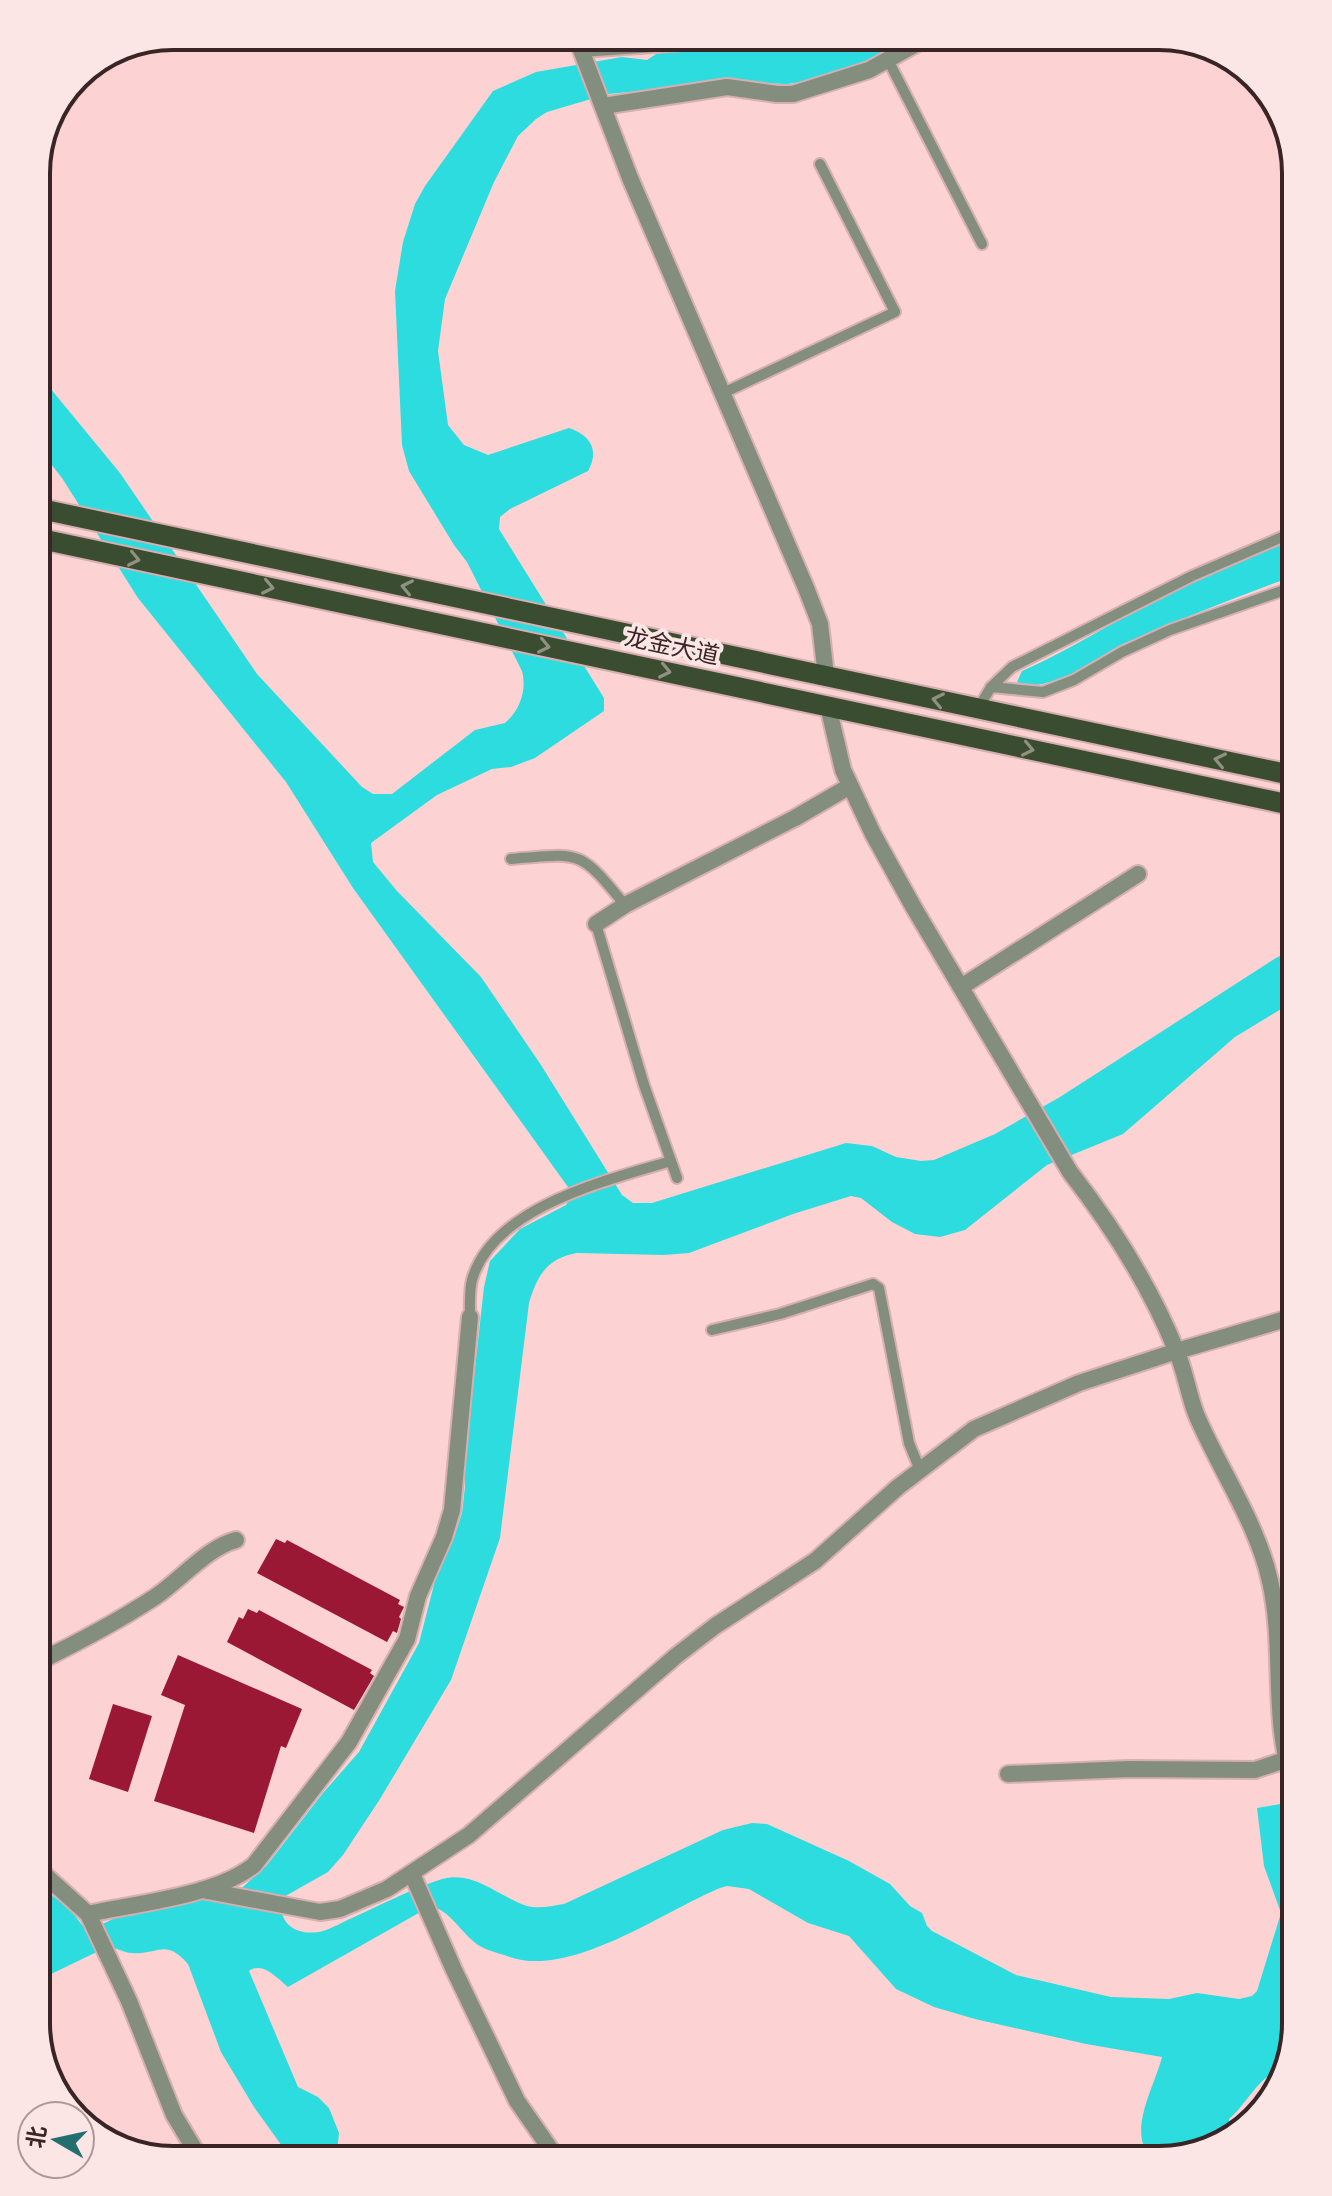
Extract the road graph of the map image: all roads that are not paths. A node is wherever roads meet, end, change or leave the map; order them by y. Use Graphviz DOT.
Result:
graph roads {
  1 [pos="581,50"];
  2 [pos="906,50"];
  3 [pos="888,60"];
  4 [pos="601,102"];
  5 [pos="820,164"];
  6 [pos="982,244"];
  7 [pos="721,394"];
  8 [pos="50,511"];
  9 [pos="1282,537"];
  10 [pos="50,541"];
  11 [pos="1282,591"];
  12 [pos="826,676"];
  13 [pos="991,687"];
  14 [pos="828,706"];
  15 [pos="978,709"];
  16 [pos="1282,773"];
  17 [pos="850,786"];
  18 [pos="1282,803"];
  19 [pos="511,859"];
  20 [pos="1138,874"];
  21 [pos="625,905"];
  22 [pos="596,924"];
  23 [pos="961,987"];
  24 [pos="671,1161"];
  25 [pos="677,1178"];
  26 [pos="470,1317"];
  27 [pos="1282,1320"];
  28 [pos="712,1330"];
  29 [pos="1177,1351"];
  30 [pos="920,1470"];
  31 [pos="236,1540"];
  32 [pos="50,1656"];
  33 [pos="1282,1728"];
  34 [pos="1282,1762"];
  35 [pos="1008,1774"];
  36 [pos="50,1880"];
  37 [pos="415,1880"];
  38 [pos="202,1890"];
  39 [pos="88,1914"];
  40 [pos="193,2146"];
  41 [pos="548,2146"];
  1 -- 4 [label="street"];
  2 -- 3 [label="street"];
  3 -- 4 [label="street"];
  3 -- 6 [label="lane"];
  4 -- 7 [label="street"];
  5 -- 7 [label="lane"];
  7 -- 12 [label="street"];
  12 -- 8 [label="main road, 龙金大道, one-way"];
  9 -- 13 [label="lane"];
  10 -- 14 [label="main road, 龙金大道, one-way"];
  11 -- 13 [label="lane"];
  15 -- 12 [label="main road, 龙金大道, one-way"];
  13 -- 15 [label="lane"];
  14 -- 17 [label="street"];
  14 -- 18 [label="main road, 龙金大道, one-way"];
  16 -- 15 [label="main road, 龙金大道, one-way"];
  17 -- 21 [label="street"];
  17 -- 23 [label="street"];
  19 -- 21 [label="lane"];
  20 -- 23 [label="street"];
  21 -- 22 [label="street"];
  22 -- 24 [label="lane"];
  23 -- 29 [label="street"];
  24 -- 25 [label="lane"];
  24 -- 26 [label="lane"];
  26 -- 38 [label="street"];
  27 -- 29 [label="street"];
  28 -- 30 [label="lane"];
  29 -- 30 [label="street"];
  29 -- 33 [label="street"];
  30 -- 37 [label="street"];
  31 -- 32 [label="street"];
  34 -- 35 [label="street"];
  36 -- 39 [label="street"];
  37 -- 38 [label="street"];
  37 -- 41 [label="street"];
  38 -- 39 [label="street"];
  39 -- 40 [label="street"];
}
